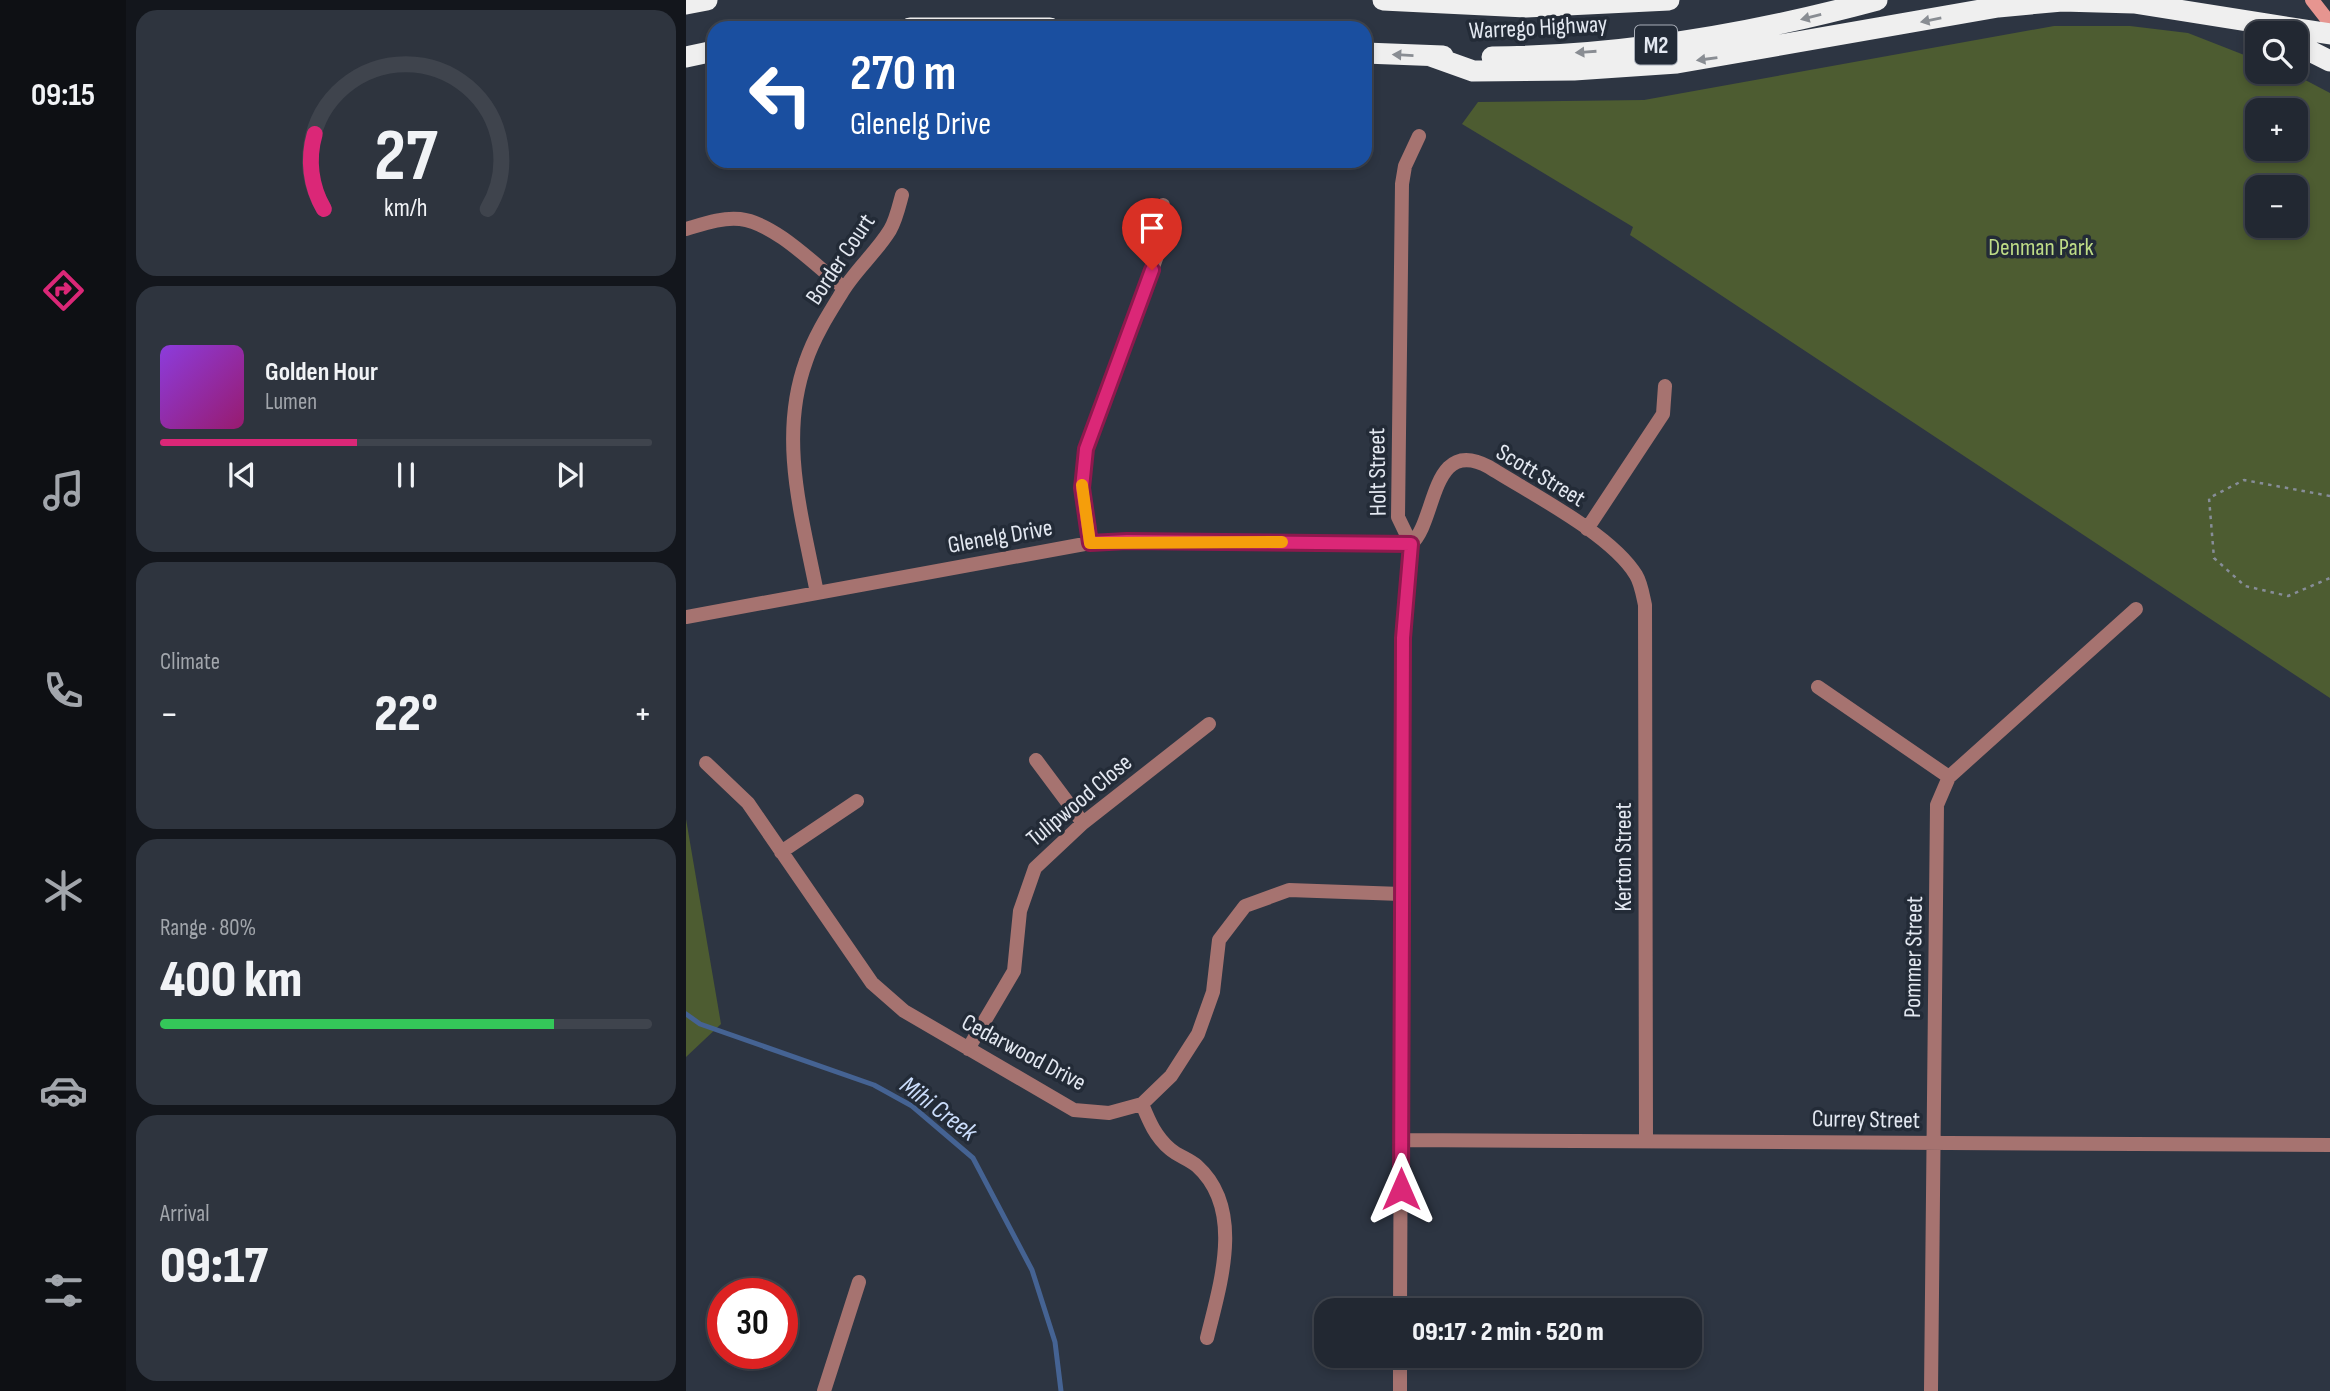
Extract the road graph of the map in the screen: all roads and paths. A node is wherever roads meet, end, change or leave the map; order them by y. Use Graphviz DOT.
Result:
graph roads {
  1 [pos="707,0"];
  2 [pos="1384,0"];
  3 [pos="1669,0"];
  4 [pos="1877,0"];
  5 [pos="2312,0"];
  6 [pos="686,4"];
  7 [pos="2330,23"];
  8 [pos="2245,25"];
  9 [pos="2308,33"];
  10 [pos="2330,34"];
  11 [pos="2308,50"];
  12 [pos="707,52"];
  13 [pos="1372,53"];
  14 [pos="1431,56"];
  15 [pos="686,57"];
  16 [pos="2330,61"];
  17 [pos="1419,136"];
  18 [pos="902,195"];
  19 [pos="1163,205"];
  20 [pos="686,229"];
  21 [pos="844,288"];
  22 [pos="1665,386"];
  23 [pos="2330,496"];
  24 [pos="1587,529"];
  25 [pos="1090,543"];
  26 [pos="1411,544"];
  27 [pos="1637,576"];
  28 [pos="2330,578"];
  29 [pos="817,593"];
  30 [pos="2136,609"];
  31 [pos="686,617"];
  32 [pos="1818,687"];
  33 [pos="1209,724"];
  34 [pos="1036,760"];
  35 [pos="706,763"];
  36 [pos="1949,777"];
  37 [pos="858,801"];
  38 [pos="1083,823"];
  39 [pos="781,852"];
  40 [pos="1401,894"];
  41 [pos="968,1049"];
  42 [pos="1142,1104"];
  43 [pos="1401,1140"];
  44 [pos="1646,1140"];
  45 [pos="1934,1143"];
  46 [pos="2330,1145"];
  47 [pos="859,1282"];
  48 [pos="1400,1298"];
  49 [pos="1207,1338"];
  50 [pos="1400,1368"];
  51 [pos="824,1391"];
  52 [pos="1400,1391"];
  53 [pos="1931,1391"];
  1 -- 6 [label="highway"];
  2 -- 3 [label="highway, Warrego Highway / M2"];
  4 -- 14 [label="highway, Warrego Highway / M2, one-way"];
  5 -- 7 [label="main road"];
  8 -- 14 [label="highway, one-way"];
  9 -- 10 [label="highway"];
  11 -- 16 [label="highway"];
  12 -- 15 [label="highway"];
  14 -- 13 [label="highway, Warrego Highway / M2, one-way"];
  17 -- 26 [label="street, Holt Street"];
  18 -- 21 [label="street, Border Court"];
  19 -- 25 [label="street"];
  20 -- 21 [label="street"];
  21 -- 29 [label="street, Border Court"];
  22 -- 24 [label="street"];
  23 -- 28 [label="path"];
  24 -- 26 [label="street, Scott Street"];
  24 -- 27 [label="street, Scott Street"];
  25 -- 26 [label="street, Glenelg Drive"];
  25 -- 29 [label="street, Glenelg Drive"];
  26 -- 40 [label="street, Holt Street"];
  27 -- 44 [label="street, Kerton Street"];
  29 -- 31 [label="street, Glenelg Drive"];
  30 -- 36 [label="street, Pommer Street"];
  32 -- 36 [label="street"];
  33 -- 38 [label="street, Tulipwood Close"];
  34 -- 38 [label="street"];
  35 -- 39 [label="street, Cedarwood Drive"];
  36 -- 45 [label="street, Pommer Street"];
  37 -- 39 [label="street"];
  38 -- 41 [label="street, Tulipwood Close"];
  39 -- 41 [label="street, Cedarwood Drive"];
  40 -- 42 [label="street, Cedarwood Drive"];
  40 -- 43 [label="street, Holt Street"];
  41 -- 42 [label="street, Cedarwood Drive"];
  42 -- 49 [label="street"];
  43 -- 44 [label="street, Currey Street"];
  43 -- 48 [label="street, Holt Street"];
  44 -- 45 [label="street, Currey Street"];
  45 -- 46 [label="street, Currey Street"];
  45 -- 53 [label="street, Pommer Street"];
  47 -- 51 [label="street"];
  50 -- 52 [label="street"];
}
